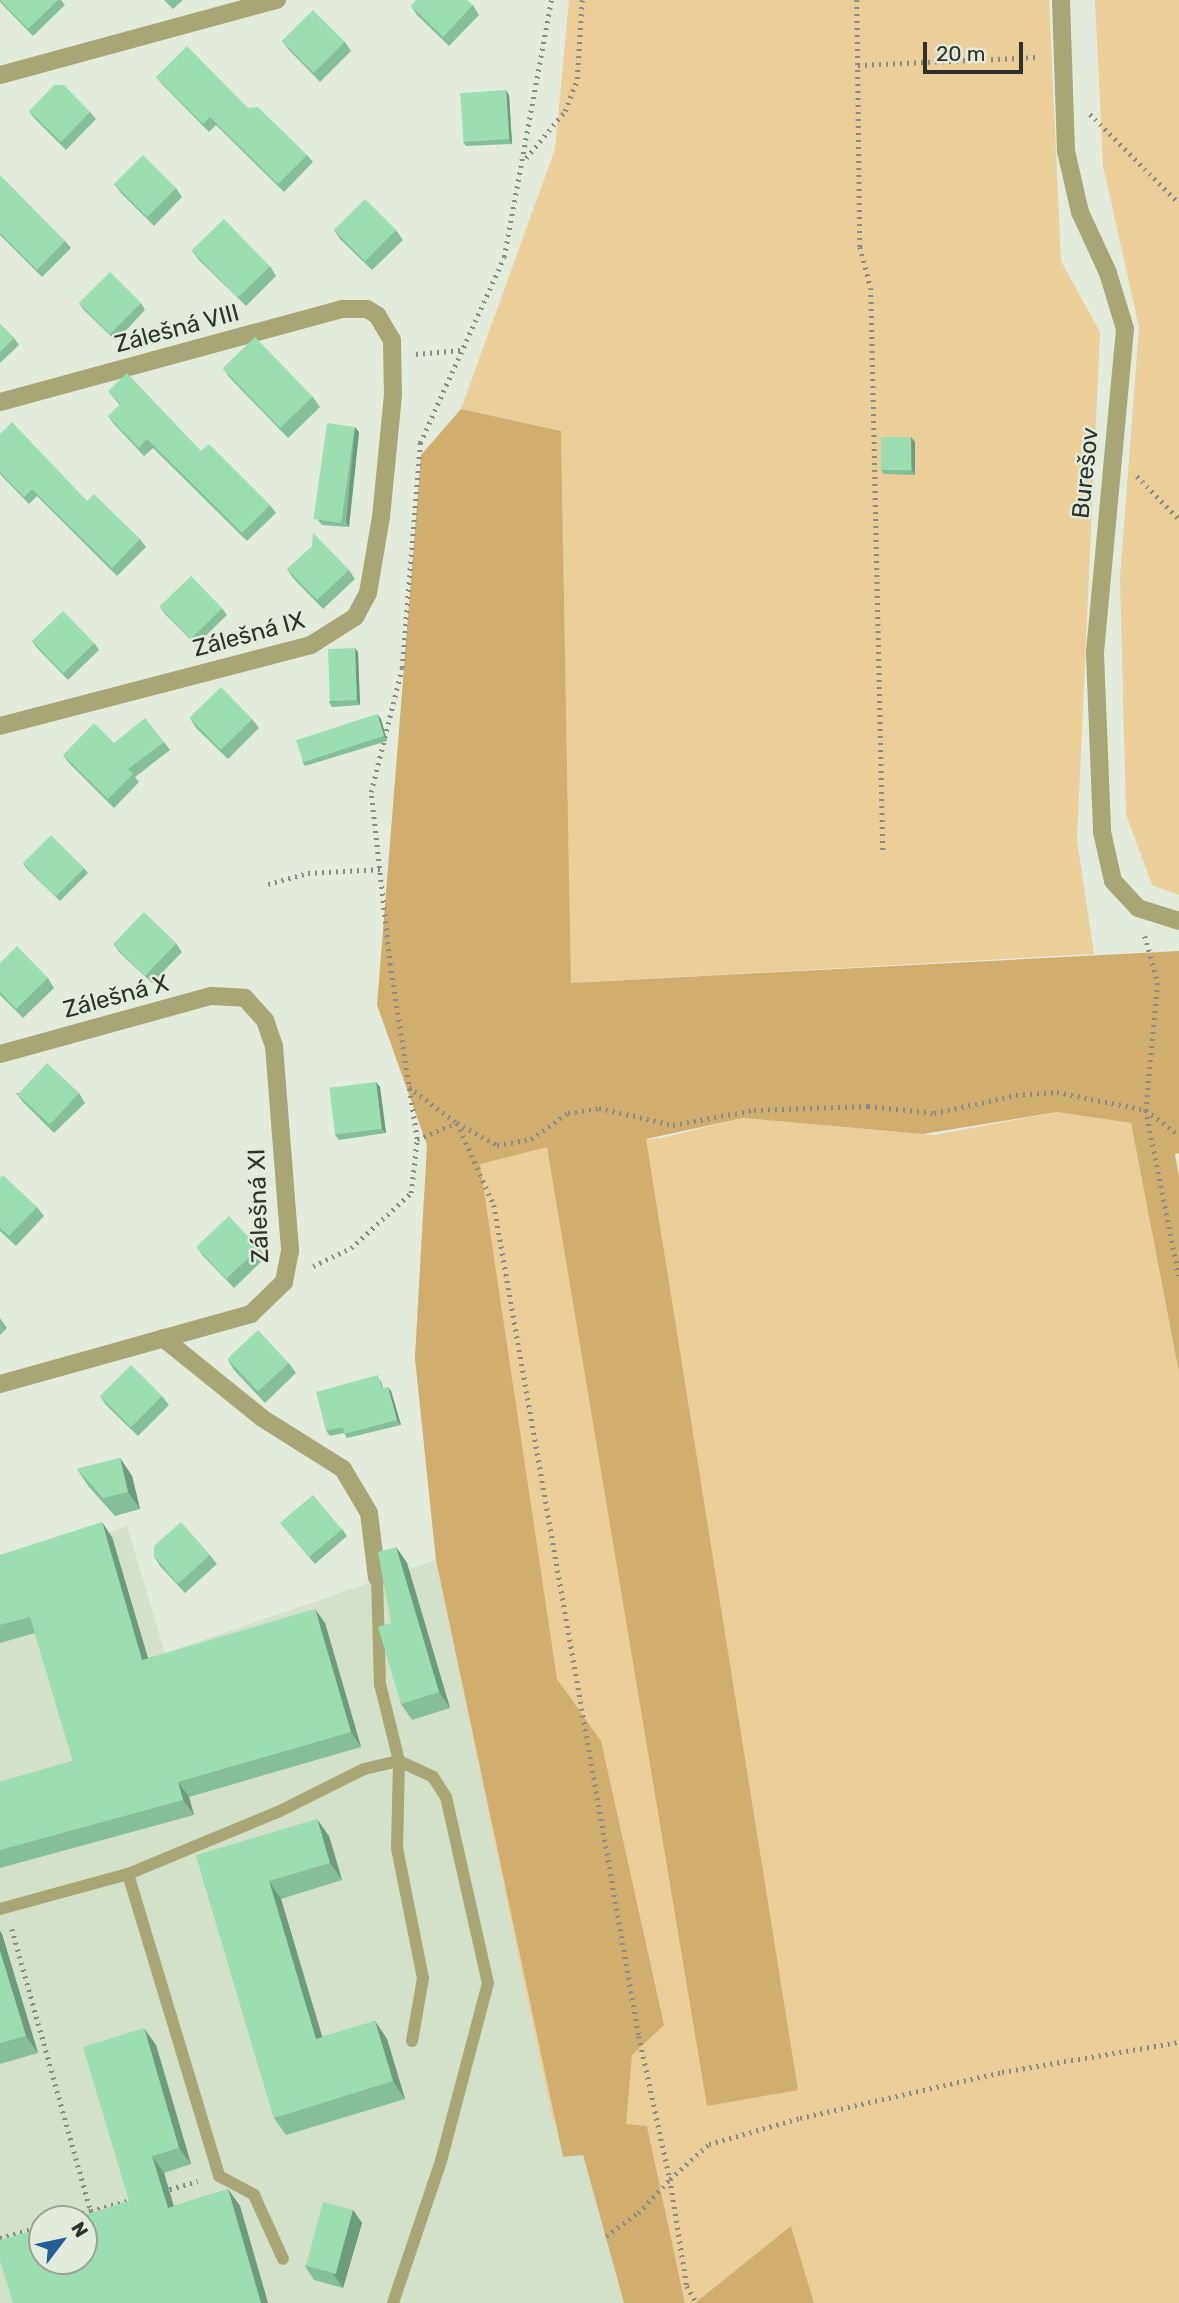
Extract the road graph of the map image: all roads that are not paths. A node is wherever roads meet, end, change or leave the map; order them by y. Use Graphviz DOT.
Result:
graph roads {
  1 [pos="276,0"];
  2 [pos="1061,0"];
  3 [pos="0,75"];
  4 [pos="367,309"];
  5 [pos="0,402"];
  6 [pos="0,726"];
  7 [pos="1179,921"];
  8 [pos="245,999"];
  9 [pos="0,1054"];
  10 [pos="163,1338"];
  11 [pos="0,1384"];
  12 [pos="377,1578"];
  13 [pos="399,1761"];
  14 [pos="128,1874"];
  15 [pos="3,1908"];
  16 [pos="412,2041"];
  17 [pos="283,2259"];
  18 [pos="393,2303"];
  1 -- 3 [label="street"];
  2 -- 7 [label="street, Burešov"];
  4 -- 5 [label="street, Zálešná VIII"];
  4 -- 6 [label="street, Zálešná IX"];
  8 -- 9 [label="street, Zálešná X"];
  8 -- 10 [label="street, Zálešná XI"];
  10 -- 11 [label="street, Zálešná XI"];
  10 -- 12 [label="street"];
  12 -- 13 [label="lane"];
  13 -- 14 [label="lane"];
  13 -- 16 [label="lane"];
  13 -- 18 [label="lane"];
  14 -- 15 [label="lane"];
  14 -- 17 [label="lane"];
}
